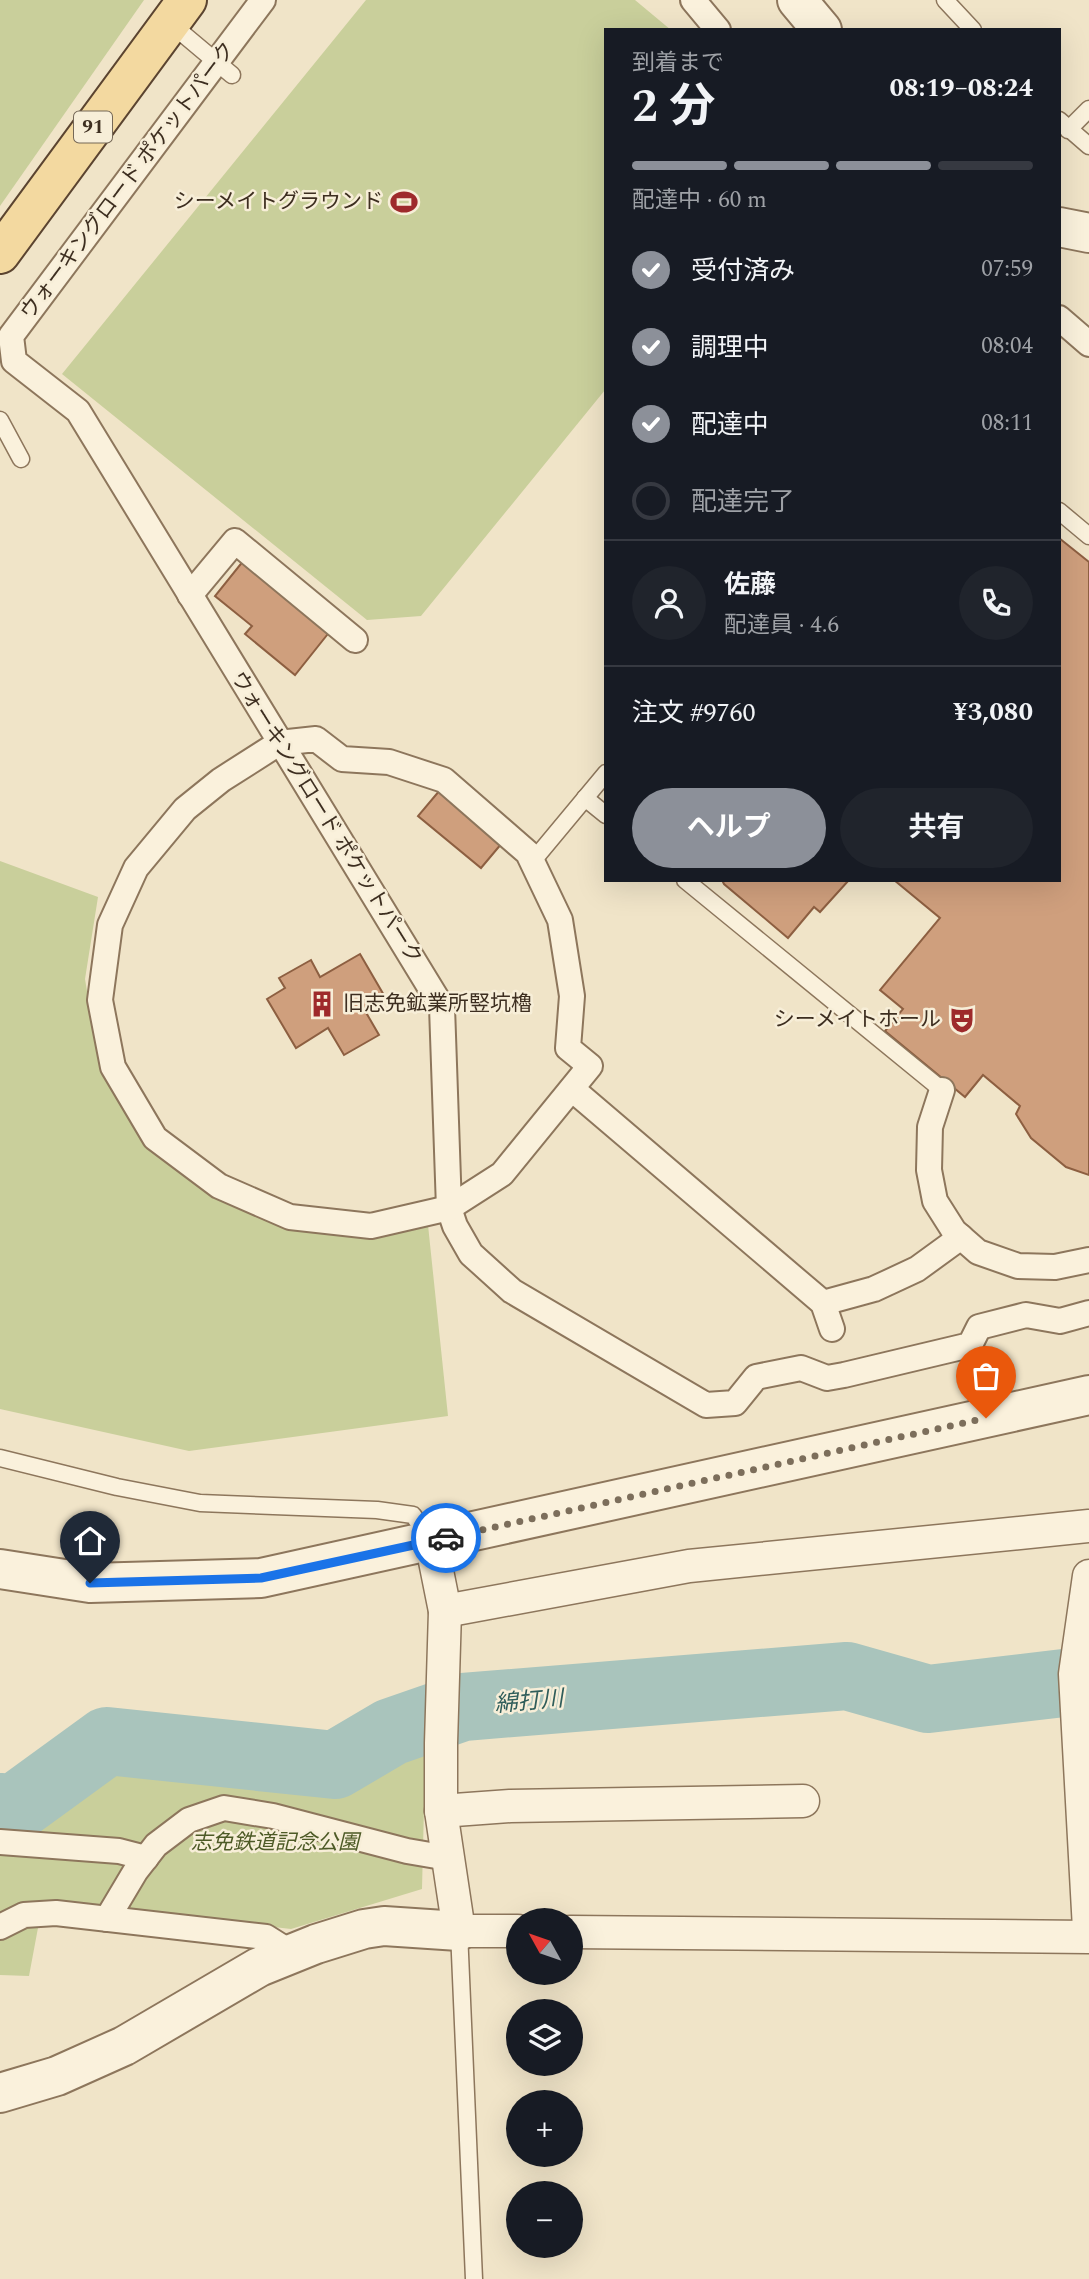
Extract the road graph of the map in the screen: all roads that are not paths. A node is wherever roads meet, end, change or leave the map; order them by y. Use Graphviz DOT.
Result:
graph roads {
  1 [pos="263,0"];
  2 [pos="693,0"];
  3 [pos="797,0"];
  4 [pos="945,0"];
  5 [pos="178,11"];
  6 [pos="716,28"];
  7 [pos="820,28"];
  8 [pos="971,28"];
  9 [pos="232,75"];
  10 [pos="1089,109"];
  11 [pos="1063,125"];
  12 [pos="1089,146"];
  13 [pos="1061,227"];
  14 [pos="1089,233"];
  15 [pos="0,254"];
  16 [pos="1061,320"];
  17 [pos="1089,344"];
  18 [pos="0,419"];
  19 [pos="21,459"];
  20 [pos="1061,513"];
  21 [pos="1089,536"];
  22 [pos="190,595"];
  23 [pos="355,640"];
  24 [pos="279,743"];
  25 [pos="604,775"];
  26 [pos="585,798"];
  27 [pos="604,813"];
  28 [pos="532,862"];
  29 [pos="687,882"];
  30 [pos="572,1089"];
  31 [pos="942,1090"];
  32 [pos="449,1208"];
  33 [pos="961,1237"];
  34 [pos="1089,1260"];
  35 [pos="823,1303"];
  36 [pos="1089,1313"];
  37 [pos="832,1329"];
  38 [pos="1089,1395"];
  39 [pos="0,1458"];
  40 [pos="1089,1526"];
  41 [pos="431,1541"];
  42 [pos="0,1569"];
  43 [pos="1089,1576"];
  44 [pos="445,1611"];
  45 [pos="803,1801"];
  46 [pos="441,1811"];
  47 [pos="1086,1826"];
  48 [pos="0,1842"];
  49 [pos="448,1857"];
  50 [pos="146,1858"];
  51 [pos="107,1919"];
  52 [pos="0,1927"];
  53 [pos="1089,1929"];
  54 [pos="459,1931"];
  55 [pos="506,1931"];
  56 [pos="583,1932"];
  57 [pos="1089,1937"];
  58 [pos="293,1954"];
  59 [pos="0,2093"];
  60 [pos="474,2279"];
  1 -- 22 [label="street, ウォーキングロード ポケットパーク"];
  2 -- 6 [label="street"];
  3 -- 7 [label="street"];
  4 -- 8 [label="lane"];
  5 -- 9 [label="lane"];
  5 -- 15 [label="main road, 91"];
  10 -- 11 [label="lane"];
  11 -- 12 [label="lane"];
  13 -- 14 [label="street"];
  16 -- 17 [label="street"];
  18 -- 19 [label="lane"];
  20 -- 21 [label="lane"];
  22 -- 23 [label="street"];
  22 -- 24 [label="street, ウォーキングロード ポケットパーク"];
  24 -- 28 [label="street"];
  24 -- 32 [label="street, ウォーキングロード ポケットパーク"];
  24 -- 32 [label="street"];
  25 -- 26 [label="lane"];
  26 -- 27 [label="lane"];
  26 -- 28 [label="lane"];
  28 -- 30 [label="street"];
  29 -- 31 [label="lane"];
  30 -- 32 [label="street"];
  30 -- 35 [label="street"];
  31 -- 33 [label="street"];
  32 -- 36 [label="street, ウォーキングロード ポケットパーク"];
  33 -- 34 [label="street"];
  33 -- 35 [label="street"];
  35 -- 37 [label="street"];
  38 -- 41 [label="street"];
  39 -- 41 [label="lane"];
  40 -- 44 [label="street"];
  41 -- 42 [label="street"];
  41 -- 44 [label="street"];
  43 -- 47 [label="street"];
  44 -- 46 [label="street"];
  45 -- 46 [label="street"];
  46 -- 49 [label="street"];
  47 -- 53 [label="street"];
  48 -- 50 [label="street"];
  49 -- 50 [label="street"];
  49 -- 54 [label="street"];
  50 -- 51 [label="street"];
  51 -- 52 [label="street"];
  51 -- 58 [label="street"];
  54 -- 55 [label="street"];
  54 -- 58 [label="street"];
  54 -- 60 [label="lane"];
  56 -- 57 [label="street"];
  58 -- 59 [label="street"];
}
